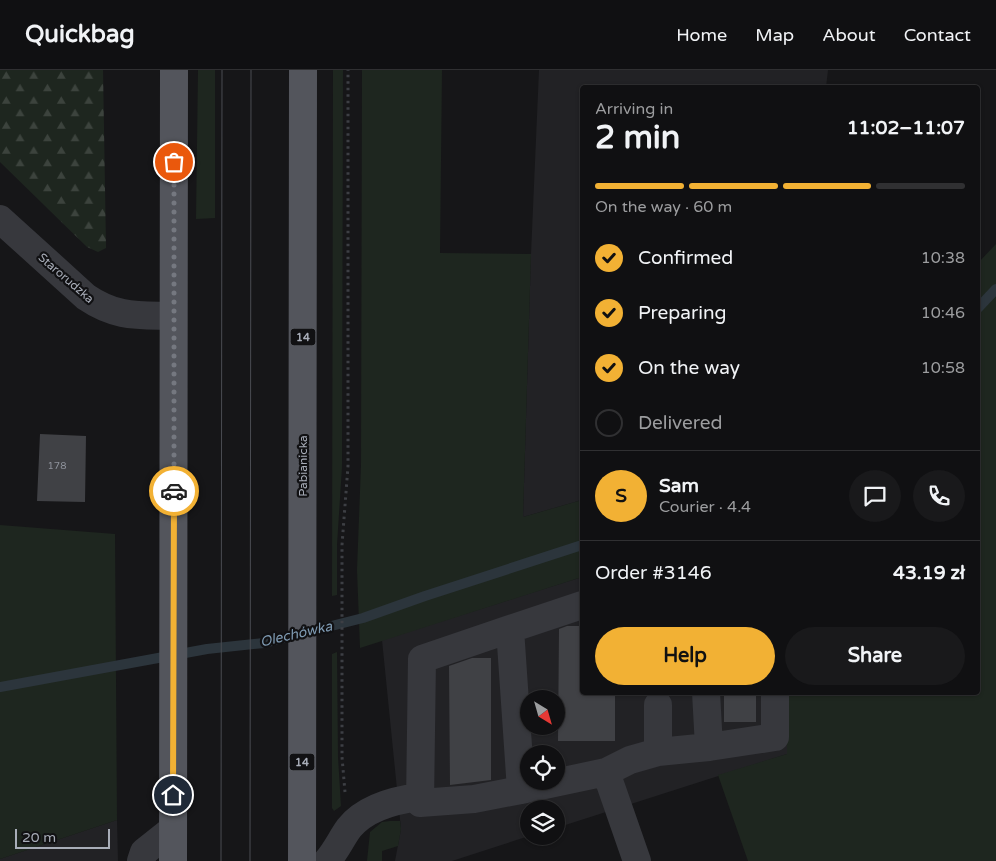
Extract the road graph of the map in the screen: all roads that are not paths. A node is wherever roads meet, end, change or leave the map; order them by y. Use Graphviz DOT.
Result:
graph roads {
  1 [pos="174,70"];
  2 [pos="303,70"];
  3 [pos="0,219"];
  4 [pos="173,316"];
  5 [pos="580,606"];
  6 [pos="510,628"];
  7 [pos="706,695"];
  8 [pos="775,695"];
  9 [pos="658,705"];
  10 [pos="709,747"];
  11 [pos="658,752"];
  12 [pos="606,772"];
  13 [pos="520,775"];
  14 [pos="565,781"];
  15 [pos="521,790"];
  16 [pos="420,798"];
  17 [pos="173,829"];
  18 [pos="140,861"];
  19 [pos="173,861"];
  20 [pos="302,861"];
  21 [pos="327,861"];
  22 [pos="637,861"];
  1 -- 4 [label="main road"];
  2 -- 20 [label="main road, Pabianicka / 14"];
  3 -- 4 [label="street, Starorudzka"];
  4 -- 17 [label="main road"];
  5 -- 6 [label="street"];
  6 -- 13 [label="street"];
  6 -- 16 [label="street"];
  7 -- 10 [label="street"];
  8 -- 10 [label="street"];
  9 -- 11 [label="street"];
  10 -- 11 [label="street"];
  11 -- 12 [label="street"];
  12 -- 14 [label="street"];
  12 -- 22 [label="street"];
  15 -- 16 [label="street"];
  16 -- 21 [label="street"];
  17 -- 18 [label="street"];
  17 -- 19 [label="main road"];
}
